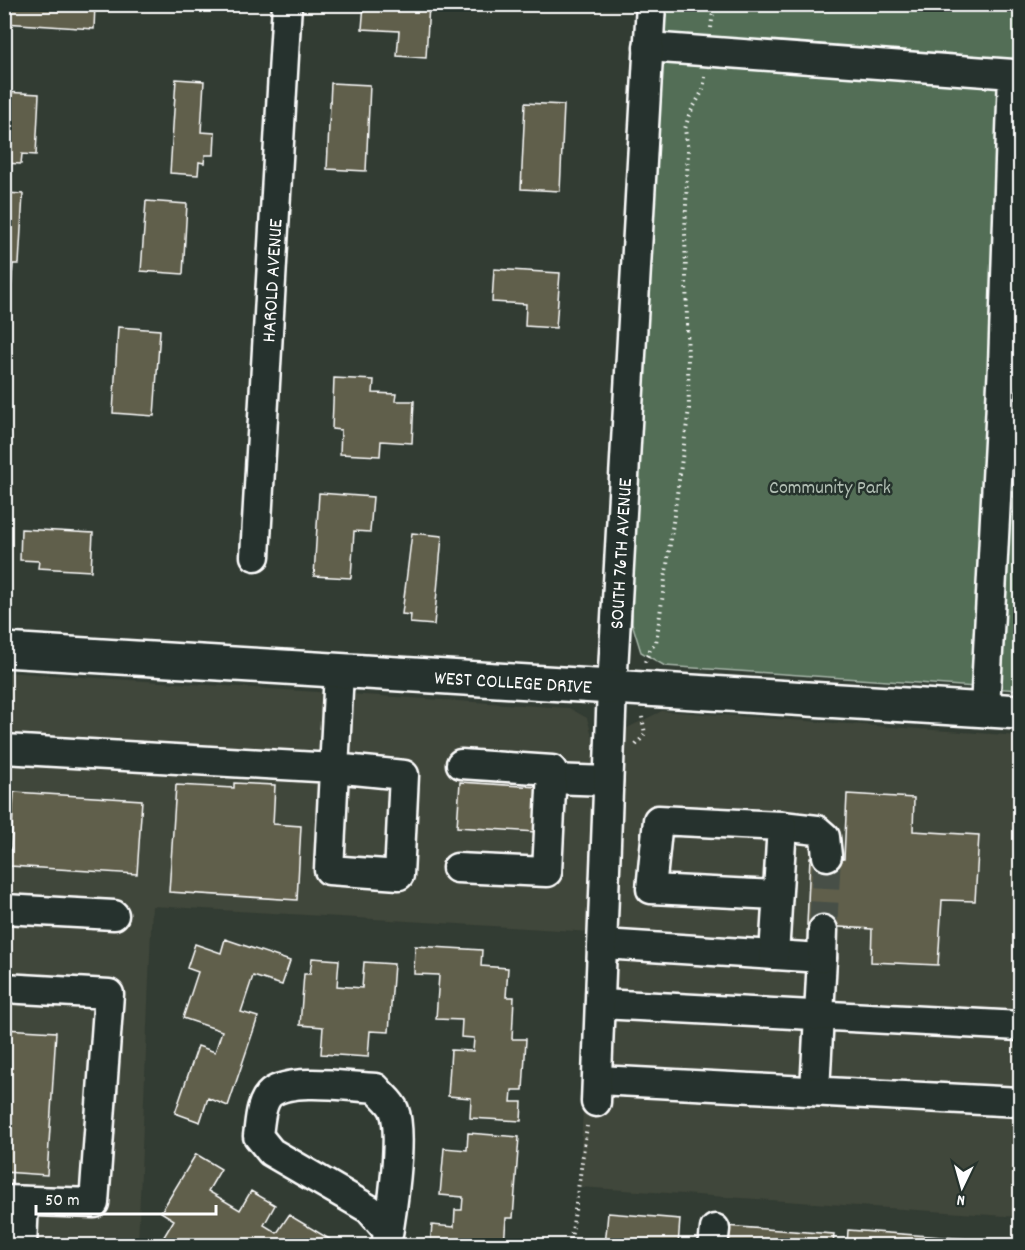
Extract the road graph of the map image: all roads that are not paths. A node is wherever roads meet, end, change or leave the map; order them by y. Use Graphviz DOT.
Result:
graph roads {
  1 [pos="287,4"];
  2 [pos="651,4"];
  3 [pos="648,46"];
  4 [pos="1012,366"];
  5 [pos="255,556"];
  6 [pos="4,650"];
  7 [pos="339,671"];
  8 [pos="612,688"];
  9 [pos="985,710"];
  10 [pos="1020,711"];
  11 [pos="4,749"];
  12 [pos="461,764"];
  13 [pos="551,779"];
  14 [pos="608,781"];
  15 [pos="782,826"];
  16 [pos="827,856"];
  17 [pos="457,868"];
  18 [pos="777,896"];
  19 [pos="4,909"];
  20 [pos="114,915"];
  21 [pos="824,930"];
  22 [pos="603,944"];
  23 [pos="774,955"];
  24 [pos="822,958"];
  25 [pos="4,988"];
  26 [pos="601,1004"];
  27 [pos="818,1016"];
  28 [pos="1020,1026"];
  29 [pos="815,1091"];
  30 [pos="1020,1102"];
  31 [pos="14,1201"];
  32 [pos="387,1238"];
  33 [pos="22,1245"];
  1 -- 5 [label="street, HAROLD AVENUE"];
  2 -- 3 [label="street, SOUTH 76TH AVENUE"];
  3 -- 4 [label="street"];
  3 -- 8 [label="street, SOUTH 76TH AVENUE"];
  4 -- 9 [label="street"];
  6 -- 7 [label="main road, WEST COLLEGE DRIVE"];
  7 -- 8 [label="main road, WEST COLLEGE DRIVE"];
  7 -- 11 [label="street"];
  8 -- 9 [label="main road, WEST COLLEGE DRIVE"];
  8 -- 14 [label="street, SOUTH 76TH AVENUE"];
  9 -- 10 [label="main road, WEST COLLEGE DRIVE"];
  12 -- 13 [label="street"];
  13 -- 14 [label="street"];
  13 -- 17 [label="street"];
  14 -- 22 [label="street, SOUTH 76TH AVENUE"];
  15 -- 16 [label="street"];
  15 -- 18 [label="street"];
  15 -- 18 [label="street"];
  18 -- 23 [label="street"];
  19 -- 20 [label="street"];
  21 -- 24 [label="street"];
  22 -- 23 [label="street"];
  22 -- 26 [label="street, SOUTH 76TH AVENUE"];
  23 -- 24 [label="street"];
  24 -- 27 [label="street"];
  25 -- 31 [label="street"];
  26 -- 27 [label="street"];
  26 -- 29 [label="street, SOUTH 76TH AVENUE"];
  27 -- 28 [label="street"];
  27 -- 29 [label="street"];
  29 -- 30 [label="street"];
  31 -- 33 [label="street"];
  32 -- 32 [label="street"];
}
